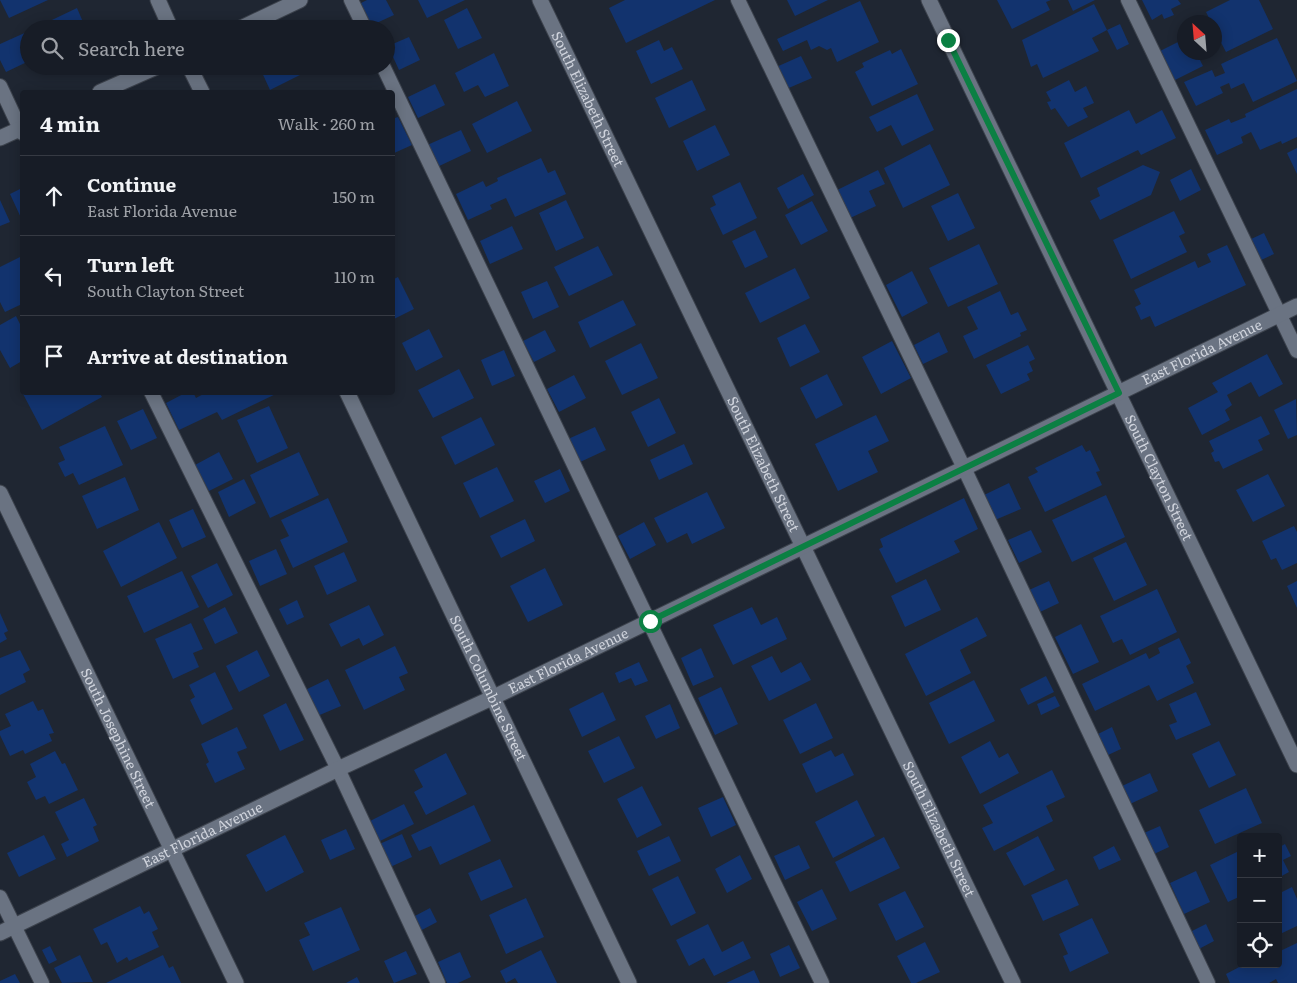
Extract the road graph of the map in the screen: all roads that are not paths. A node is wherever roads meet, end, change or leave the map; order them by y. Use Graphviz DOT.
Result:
graph roads {
  1 [pos="158,0"];
  2 [pos="300,0"];
  3 [pos="351,0"];
  4 [pos="540,0"];
  5 [pos="738,0"];
  6 [pos="930,0"];
  7 [pos="1128,0"];
  8 [pos="167,20"];
  9 [pos="258,20"];
  10 [pos="361,20"];
  11 [pos="139,75"];
  12 [pos="194,75"];
  13 [pos="387,75"];
  14 [pos="0,86"];
  15 [pos="105,90"];
  16 [pos="201,90"];
  17 [pos="395,90"];
  18 [pos="395,91"];
  19 [pos="20,126"];
  20 [pos="20,131"];
  21 [pos="0,138"];
  22 [pos="1297,306"];
  23 [pos="1280,315"];
  24 [pos="1297,352"];
  25 [pos="1119,393"];
  26 [pos="152,395"];
  27 [pos="348,395"];
  28 [pos="964,468"];
  29 [pos="0,493"];
  30 [pos="804,546"];
  31 [pos="650,621"];
  32 [pos="494,697"];
  33 [pos="1297,765"];
  34 [pos="338,769"];
  35 [pos="171,850"];
  36 [pos="0,897"];
  37 [pos="7,929"];
  38 [pos="42,983"];
  39 [pos="236,983"];
  40 [pos="438,983"];
  41 [pos="629,983"];
  42 [pos="822,983"];
  43 [pos="1013,983"];
  44 [pos="1208,983"];
  1 -- 8 [label="street"];
  2 -- 9 [label="street"];
  3 -- 10 [label="lane"];
  4 -- 30 [label="street, South Elizabeth Street"];
  5 -- 28 [label="lane"];
  6 -- 25 [label="street, South Clayton Street"];
  7 -- 23 [label="lane"];
  11 -- 15 [label="street"];
  12 -- 16 [label="street"];
  13 -- 17 [label="lane"];
  14 -- 19 [label="lane"];
  18 -- 31 [label="lane"];
  20 -- 21 [label="street"];
  22 -- 23 [label="street, East Florida Avenue"];
  23 -- 24 [label="lane"];
  23 -- 25 [label="street, East Florida Avenue"];
  25 -- 28 [label="street, East Florida Avenue"];
  25 -- 33 [label="street, South Clayton Street"];
  26 -- 34 [label="lane"];
  27 -- 32 [label="street, South Columbine Street"];
  28 -- 30 [label="street, East Florida Avenue"];
  28 -- 44 [label="lane"];
  29 -- 35 [label="street, South Josephine Street"];
  30 -- 31 [label="street, East Florida Avenue"];
  30 -- 43 [label="street, South Elizabeth Street"];
  31 -- 32 [label="street, East Florida Avenue"];
  31 -- 42 [label="lane"];
  32 -- 34 [label="street, East Florida Avenue"];
  32 -- 41 [label="street, South Columbine Street"];
  34 -- 35 [label="street, East Florida Avenue"];
  34 -- 40 [label="lane"];
  35 -- 37 [label="street, East Florida Avenue"];
  35 -- 39 [label="street, South Josephine Street"];
  36 -- 37 [label="lane"];
  37 -- 38 [label="lane"];
}
